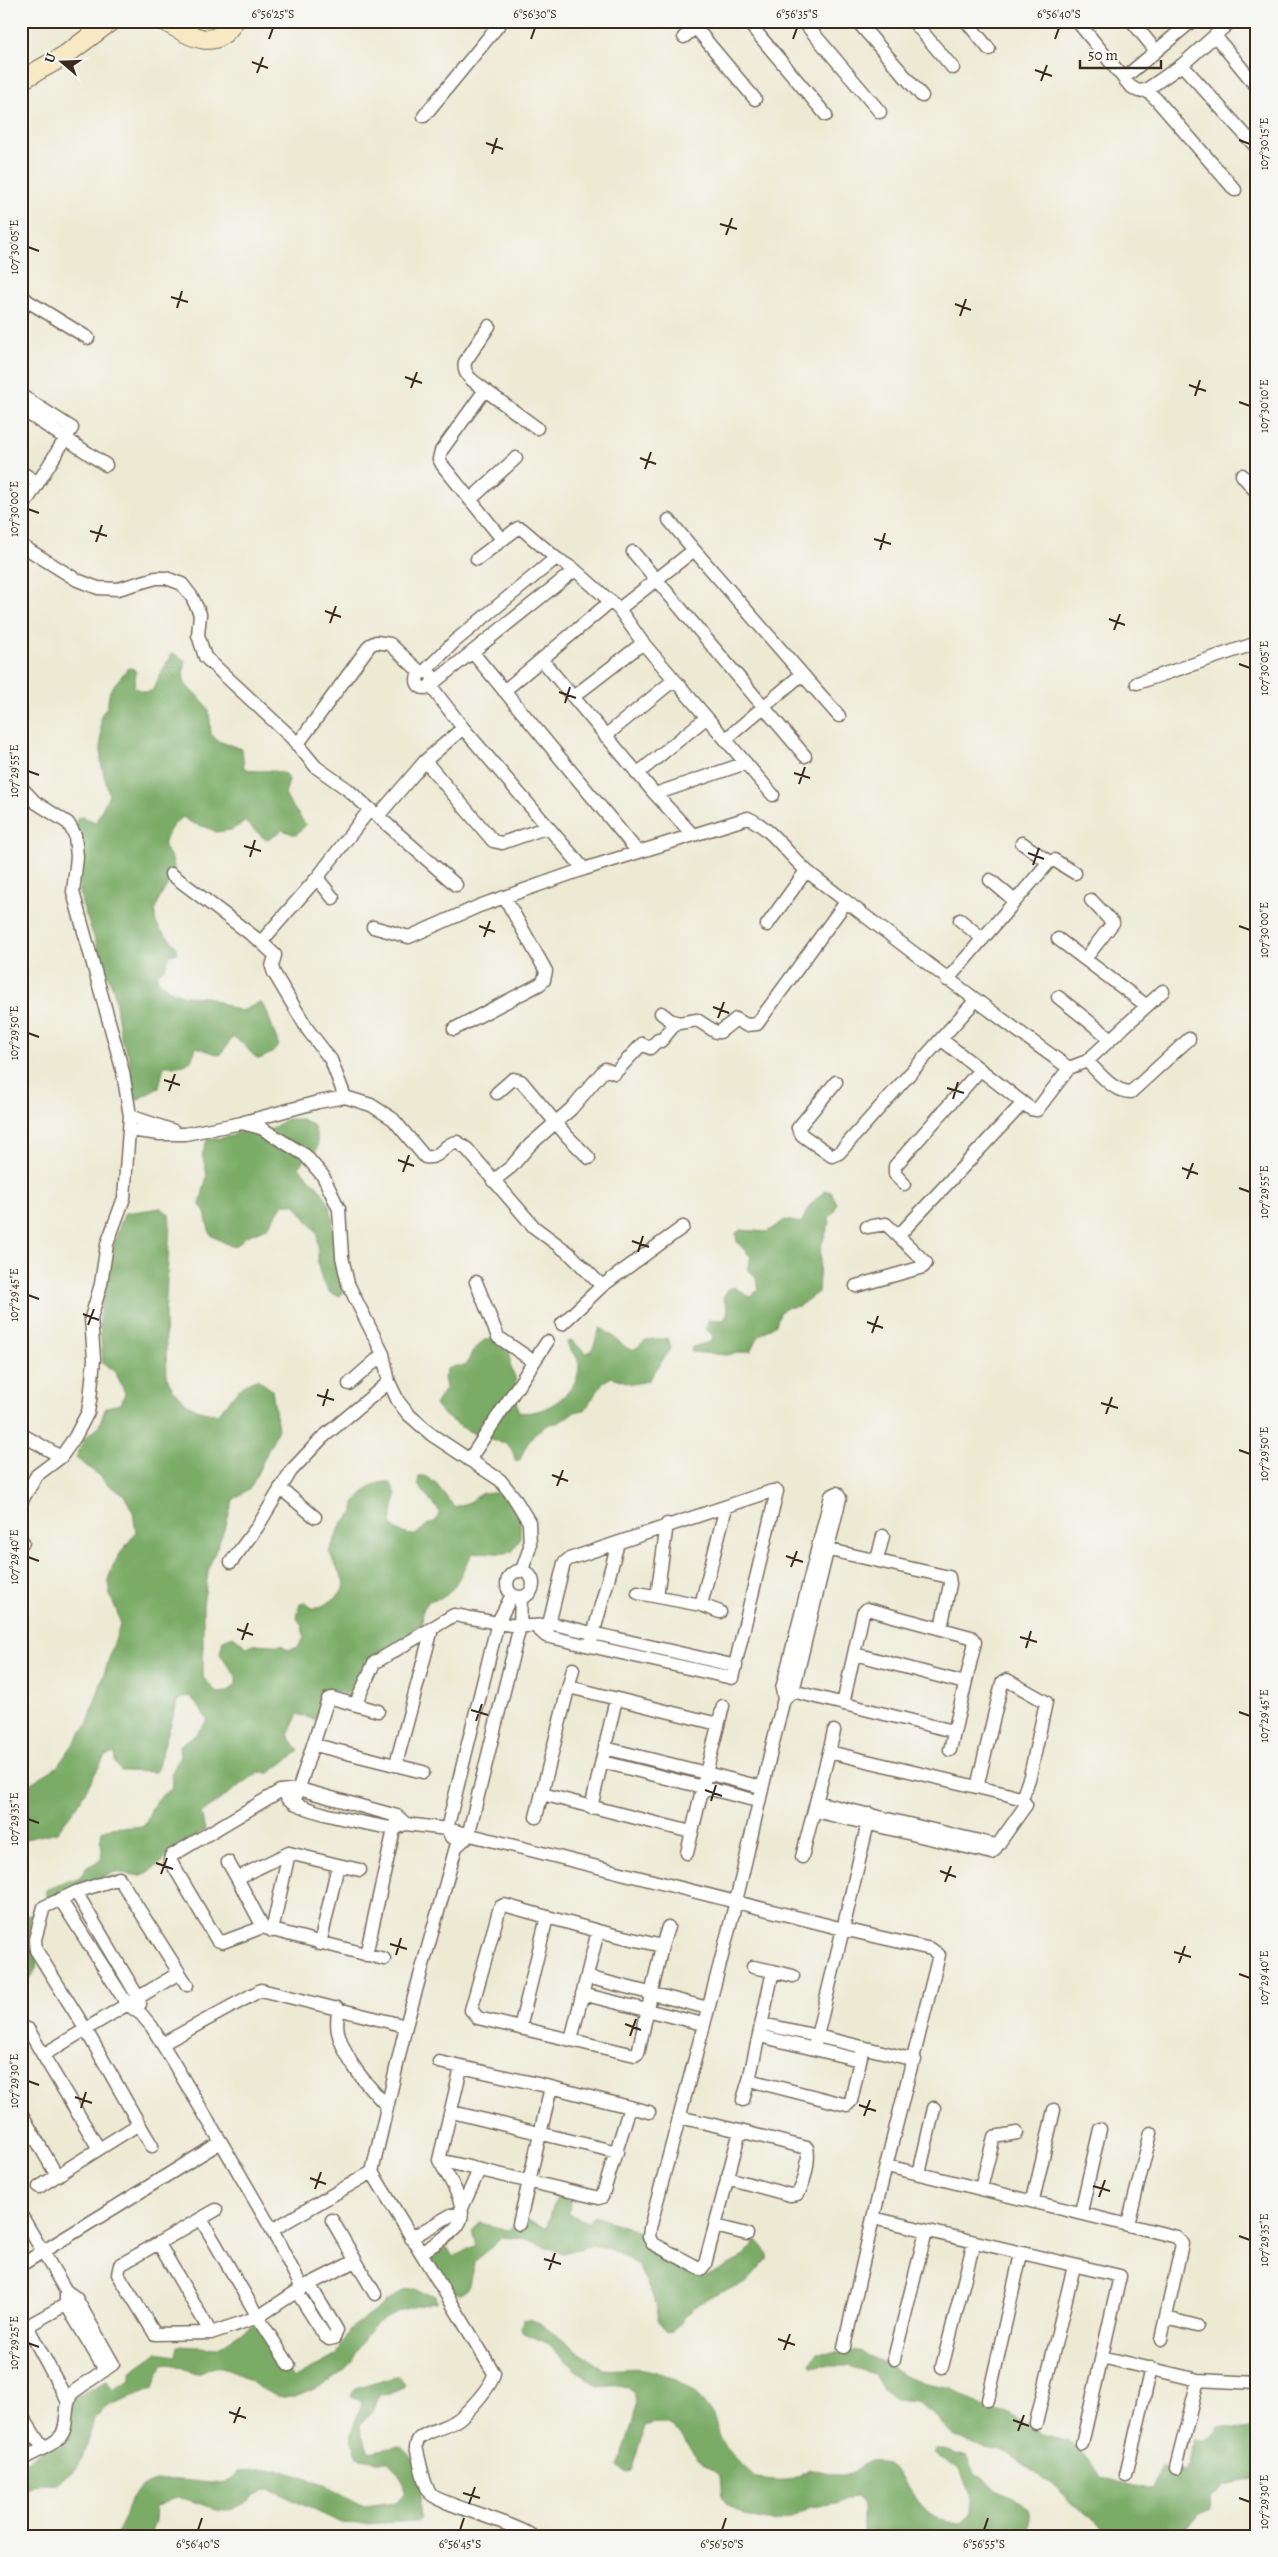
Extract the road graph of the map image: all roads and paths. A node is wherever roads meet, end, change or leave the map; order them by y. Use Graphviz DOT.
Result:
graph roads {
  1 [pos="111,21"];
  2 [pos="164,21"];
  3 [pos="234,21"];
  4 [pos="502,21"];
  5 [pos="747,21"];
  6 [pos="803,21"];
  7 [pos="857,21"];
  8 [pos="913,21"];
  9 [pos="966,21"];
  10 [pos="1077,21"];
  11 [pos="1132,21"];
  12 [pos="1231,21"];
  13 [pos="1190,22"];
  14 [pos="699,24"];
  15 [pos="1216,36"];
  16 [pos="684,37"];
  17 [pos="989,49"];
  18 [pos="1156,51"];
  19 [pos="1182,65"];
  20 [pos="953,68"];
  21 [pos="1124,78"];
  22 [pos="21,80"];
  23 [pos="1257,87"];
  24 [pos="1146,90"];
  25 [pos="922,96"];
  26 [pos="755,99"];
  27 [pos="880,112"];
  28 [pos="826,114"];
  29 [pos="424,116"];
  30 [pos="1257,148"];
  31 [pos="1235,190"];
  32 [pos="23,303"];
  33 [pos="489,326"];
  34 [pos="88,338"];
  35 [pos="485,390"];
  36 [pos="21,398"];
  37 [pos="21,409"];
  38 [pos="536,428"];
  39 [pos="66,439"];
  40 [pos="516,458"];
  41 [pos="106,465"];
  42 [pos="21,472"];
  43 [pos="1242,475"];
  44 [pos="38,483"];
  45 [pos="1257,493"];
  46 [pos="470,500"];
  47 [pos="21,510"];
  48 [pos="669,520"];
  49 [pos="502,539"];
  50 [pos="22,546"];
  51 [pos="694,550"];
  52 [pos="633,552"];
  53 [pos="556,558"];
  54 [pos="477,559"];
  55 [pos="575,570"];
  56 [pos="657,579"];
  57 [pos="615,605"];
  58 [pos="643,643"];
  59 [pos="1257,643"];
  60 [pos="473,654"];
  61 [pos="542,660"];
  62 [pos="422,673"];
  63 [pos="802,674"];
  64 [pos="674,680"];
  65 [pos="1137,683"];
  66 [pos="431,685"];
  67 [pos="504,691"];
  68 [pos="573,698"];
  69 [pos="763,708"];
  70 [pos="839,716"];
  71 [pos="706,718"];
  72 [pos="463,728"];
  73 [pos="606,736"];
  74 [pos="726,739"];
  75 [pos="297,745"];
  76 [pos="805,756"];
  77 [pos="425,761"];
  78 [pos="746,763"];
  79 [pos="638,774"];
  80 [pos="21,788"];
  81 [pos="655,794"];
  82 [pos="773,795"];
  83 [pos="374,812"];
  84 [pos="548,827"];
  85 [pos="693,835"];
  86 [pos="1022,843"];
  87 [pos="638,852"];
  88 [pos="1049,862"];
  89 [pos="584,869"];
  90 [pos="806,871"];
  91 [pos="1075,873"];
  92 [pos="171,874"];
  93 [pos="316,878"];
  94 [pos="990,880"];
  95 [pos="456,885"];
  96 [pos="333,898"];
  97 [pos="504,898"];
  98 [pos="1091,900"];
  99 [pos="1015,901"];
  100 [pos="846,902"];
  101 [pos="960,920"];
  102 [pos="768,925"];
  103 [pos="373,927"];
  104 [pos="983,938"];
  105 [pos="1058,939"];
  106 [pos="261,942"];
  107 [pos="1085,959"];
  108 [pos="947,980"];
  109 [pos="1163,991"];
  110 [pos="1058,997"];
  111 [pos="975,1001"];
  112 [pos="1147,1006"];
  113 [pos="661,1013"];
  114 [pos="676,1022"];
  115 [pos="454,1029"];
  116 [pos="1189,1039"];
  117 [pos="942,1040"];
  118 [pos="1111,1040"];
  119 [pos="1087,1061"];
  120 [pos="1069,1068"];
  121 [pos="980,1070"];
  122 [pos="836,1082"];
  123 [pos="497,1093"];
  124 [pos="345,1097"];
  125 [pos="1023,1103"];
  126 [pos="554,1122"];
  127 [pos="242,1123"];
  128 [pos="138,1127"];
  129 [pos="589,1158"];
  130 [pos="493,1181"];
  131 [pos="904,1184"];
  132 [pos="683,1227"];
  133 [pos="868,1227"];
  134 [pos="899,1235"];
  135 [pos="476,1282"];
  136 [pos="602,1286"];
  137 [pos="856,1286"];
  138 [pos="562,1324"];
  139 [pos="547,1342"];
  140 [pos="383,1354"];
  141 [pos="533,1361"];
  142 [pos="389,1382"];
  143 [pos="349,1384"];
  144 [pos="21,1434"];
  145 [pos="61,1457"];
  146 [pos="469,1460"];
  147 [pos="280,1488"];
  148 [pos="21,1502"];
  149 [pos="726,1507"];
  150 [pos="315,1517"];
  151 [pos="667,1524"];
  152 [pos="883,1536"];
  153 [pos="618,1543"];
  154 [pos="878,1560"];
  155 [pos="230,1562"];
  156 [pos="522,1570"];
  157 [pos="638,1593"];
  158 [pos="517,1596"];
  159 [pos="657,1596"];
  160 [pos="701,1605"];
  161 [pos="720,1612"];
  162 [pos="498,1622"];
  163 [pos="549,1623"];
  164 [pos="520,1626"];
  165 [pos="941,1628"];
  166 [pos="432,1629"];
  167 [pos="542,1632"];
  168 [pos="592,1640"];
  169 [pos="855,1654"];
  170 [pos="573,1669"];
  171 [pos="965,1683"];
  172 [pos="569,1687"];
  173 [pos="786,1693"];
  174 [pos="616,1699"];
  175 [pos="356,1703"];
  176 [pos="843,1704"];
  177 [pos="723,1706"];
  178 [pos="378,1711"];
  179 [pos="718,1724"];
  180 [pos="834,1731"];
  181 [pos="953,1731"];
  182 [pos="315,1745"];
  183 [pos="605,1748"];
  184 [pos="950,1750"];
  185 [pos="829,1752"];
  186 [pos="603,1762"];
  187 [pos="396,1764"];
  188 [pos="423,1772"];
  189 [pos="706,1773"];
  190 [pos="702,1786"];
  191 [pos="761,1787"];
  192 [pos="977,1787"];
  193 [pos="299,1789"];
  194 [pos="280,1791"];
  195 [pos="542,1794"];
  196 [pos="1022,1799"];
  197 [pos="758,1801"];
  198 [pos="294,1803"];
  199 [pos="815,1806"];
  200 [pos="592,1808"];
  201 [pos="536,1817"];
  202 [pos="869,1819"];
  203 [pos="402,1820"];
  204 [pos="394,1829"];
  205 [pos="447,1829"];
  206 [pos="692,1832"];
  207 [pos="468,1836"];
  208 [pos="456,1847"];
  209 [pos="687,1852"];
  210 [pos="289,1853"];
  211 [pos="802,1857"];
  212 [pos="228,1862"];
  213 [pos="338,1865"];
  214 [pos="360,1870"];
  215 [pos="237,1878"];
  216 [pos="76,1892"];
  217 [pos="60,1899"];
  218 [pos="735,1903"];
  219 [pos="547,1917"];
  220 [pos="668,1927"];
  221 [pos="267,1929"];
  222 [pos="843,1929"];
  223 [pos="598,1931"];
  224 [pos="320,1944"];
  225 [pos="662,1946"];
  226 [pos="366,1955"];
  227 [pos="384,1959"];
  228 [pos="753,1967"];
  229 [pos="773,1971"];
  230 [pos="179,1973"];
  231 [pos="793,1976"];
  232 [pos="587,1977"];
  233 [pos="187,1985"];
  234 [pos="582,1994"];
  235 [pos="652,1994"];
  236 [pos="138,1997"];
  237 [pos="127,2004"];
  238 [pos="338,2008"];
  239 [pos="708,2008"];
  240 [pos="648,2009"];
  241 [pos="141,2014"];
  242 [pos="704,2024"];
  243 [pos="406,2026"];
  244 [pos="520,2028"];
  245 [pos="86,2030"];
  246 [pos="762,2030"];
  247 [pos="21,2031"];
  248 [pos="571,2040"];
  249 [pos="815,2042"];
  250 [pos="162,2044"];
  251 [pos="43,2054"];
  252 [pos="862,2054"];
  253 [pos="915,2060"];
  254 [pos="439,2062"];
  255 [pos="462,2068"];
  256 [pos="749,2080"];
  257 [pos="551,2087"];
  258 [pos="743,2100"];
  259 [pos="387,2106"];
  260 [pos="630,2107"];
  261 [pos="934,2108"];
  262 [pos="1054,2110"];
  263 [pos="452,2112"];
  264 [pos="650,2112"];
  265 [pos="21,2113"];
  266 [pos="679,2117"];
  267 [pos="139,2124"];
  268 [pos="1100,2129"];
  269 [pos="740,2131"];
  270 [pos="1016,2133"];
  271 [pos="1151,2133"];
  272 [pos="541,2134"];
  273 [pos="221,2142"];
  274 [pos="152,2146"];
  275 [pos="99,2149"];
  276 [pos="617,2152"];
  277 [pos="439,2160"];
  278 [pos="887,2166"];
  279 [pos="479,2170"];
  280 [pos="372,2172"];
  281 [pos="919,2174"];
  282 [pos="57,2176"];
  283 [pos="727,2178"];
  284 [pos="530,2182"];
  285 [pos="39,2187"];
  286 [pos="981,2188"];
  287 [pos="1032,2200"];
  288 [pos="216,2210"];
  289 [pos="462,2210"];
  290 [pos="1081,2212"];
  291 [pos="21,2214"];
  292 [pos="874,2218"];
  293 [pos="200,2219"];
  294 [pos="332,2220"];
  295 [pos="519,2224"];
  296 [pos="1128,2224"];
  297 [pos="716,2226"];
  298 [pos="272,2230"];
  299 [pos="926,2231"];
  300 [pos="747,2234"];
  301 [pos="411,2238"];
  302 [pos="974,2242"];
  303 [pos="159,2244"];
  304 [pos="44,2252"];
  305 [pos="421,2253"];
  306 [pos="1022,2254"];
  307 [pos="355,2260"];
  308 [pos="21,2265"];
  309 [pos="1074,2266"];
  310 [pos="302,2288"];
  311 [pos="375,2294"];
  312 [pos="69,2298"];
  313 [pos="258,2317"];
  314 [pos="1166,2318"];
  315 [pos="1198,2326"];
  316 [pos="24,2328"];
  317 [pos="211,2333"];
  318 [pos="1161,2339"];
  319 [pos="844,2347"];
  320 [pos="1102,2357"];
  321 [pos="894,2359"];
  322 [pos="289,2365"];
  323 [pos="942,2367"];
  324 [pos="1152,2368"];
  325 [pos="1198,2380"];
  326 [pos="1257,2383"];
  327 [pos="67,2400"];
  328 [pos="988,2400"];
  329 [pos="21,2414"];
  330 [pos="1036,2423"];
  331 [pos="1082,2444"];
  332 [pos="42,2448"];
  333 [pos="21,2460"];
  334 [pos="1176,2468"];
  335 [pos="1126,2475"];
  336 [pos="532,2536"];
  1 -- 22 [label="street"];
  2 -- 3 [label="street"];
  4 -- 29 [label="street"];
  5 -- 28 [label="street"];
  6 -- 27 [label="street"];
  7 -- 25 [label="street"];
  8 -- 20 [label="street"];
  9 -- 17 [label="street"];
  10 -- 21 [label="street"];
  11 -- 18 [label="street"];
  12 -- 15 [label="street"];
  13 -- 18 [label="street"];
  14 -- 16 [label="street"];
  14 -- 26 [label="street"];
  15 -- 19 [label="street"];
  15 -- 23 [label="street"];
  18 -- 21 [label="street"];
  19 -- 24 [label="street"];
  19 -- 30 [label="street"];
  21 -- 24 [label="street"];
  24 -- 31 [label="street"];
  32 -- 34 [label="street"];
  33 -- 35 [label="street"];
  35 -- 38 [label="street"];
  35 -- 46 [label="street"];
  36 -- 39 [label="street"];
  37 -- 39 [label="street"];
  39 -- 41 [label="street"];
  39 -- 44 [label="street"];
  40 -- 46 [label="street"];
  42 -- 44 [label="street"];
  43 -- 45 [label="street"];
  44 -- 47 [label="street"];
  46 -- 49 [label="street"];
  48 -- 51 [label="street"];
  49 -- 53 [label="street"];
  49 -- 54 [label="street"];
  50 -- 75 [label="street"];
  51 -- 56 [label="street"];
  51 -- 63 [label="street"];
  52 -- 56 [label="street"];
  53 -- 55 [label="street"];
  53 -- 62 [label="street"];
  55 -- 57 [label="street"];
  55 -- 60 [label="street"];
  56 -- 57 [label="street"];
  56 -- 69 [label="street"];
  57 -- 58 [label="street"];
  57 -- 61 [label="street"];
  58 -- 64 [label="street"];
  58 -- 68 [label="street"];
  59 -- 65 [label="street"];
  60 -- 66 [label="street"];
  60 -- 67 [label="street"];
  61 -- 67 [label="street"];
  61 -- 68 [label="street"];
  62 -- 66 [label="street"];
  62 -- 75 [label="street"];
  63 -- 69 [label="street"];
  63 -- 70 [label="street"];
  64 -- 71 [label="street"];
  64 -- 73 [label="street"];
  66 -- 72 [label="street"];
  67 -- 87 [label="street"];
  68 -- 73 [label="street"];
  69 -- 74 [label="street"];
  69 -- 76 [label="street"];
  71 -- 74 [label="street"];
  71 -- 79 [label="street"];
  72 -- 77 [label="street"];
  72 -- 84 [label="street"];
  73 -- 79 [label="street"];
  74 -- 78 [label="street"];
  75 -- 83 [label="street"];
  77 -- 83 [label="street"];
  77 -- 84 [label="street"];
  78 -- 81 [label="street"];
  78 -- 82 [label="street"];
  79 -- 81 [label="street"];
  80 -- 128 [label="street"];
  81 -- 85 [label="street"];
  83 -- 93 [label="street"];
  83 -- 95 [label="street"];
  84 -- 89 [label="street"];
  85 -- 87 [label="street"];
  85 -- 90 [label="street"];
  86 -- 88 [label="street"];
  87 -- 89 [label="street"];
  88 -- 91 [label="street"];
  88 -- 99 [label="street"];
  89 -- 97 [label="street"];
  90 -- 100 [label="street"];
  90 -- 102 [label="street"];
  92 -- 106 [label="street"];
  93 -- 96 [label="street"];
  93 -- 106 [label="street"];
  94 -- 99 [label="street"];
  97 -- 103 [label="street"];
  97 -- 115 [label="street"];
  98 -- 107 [label="street"];
  99 -- 104 [label="street"];
  100 -- 108 [label="street"];
  100 -- 114 [label="street"];
  101 -- 104 [label="street"];
  104 -- 108 [label="street"];
  105 -- 107 [label="street"];
  106 -- 124 [label="street"];
  107 -- 112 [label="street"];
  108 -- 111 [label="street"];
  109 -- 112 [label="street"];
  110 -- 118 [label="street"];
  111 -- 117 [label="street"];
  111 -- 120 [label="street"];
  112 -- 118 [label="street"];
  113 -- 114 [label="street"];
  114 -- 126 [label="street"];
  116 -- 119 [label="street"];
  117 -- 121 [label="street"];
  117 -- 122 [label="street"];
  118 -- 119 [label="street"];
  119 -- 120 [label="street"];
  120 -- 125 [label="street"];
  121 -- 125 [label="street"];
  121 -- 131 [label="street"];
  123 -- 126 [label="street"];
  124 -- 127 [label="street"];
  124 -- 130 [label="street"];
  125 -- 134 [label="street"];
  126 -- 129 [label="street"];
  126 -- 130 [label="street"];
  127 -- 128 [label="street"];
  127 -- 140 [label="street"];
  128 -- 145 [label="street"];
  130 -- 136 [label="street"];
  132 -- 136 [label="street"];
  133 -- 134 [label="street"];
  134 -- 137 [label="street"];
  135 -- 141 [label="street"];
  136 -- 138 [label="street"];
  139 -- 141 [label="street"];
  140 -- 142 [label="street"];
  140 -- 143 [label="street"];
  141 -- 146 [label="street"];
  142 -- 146 [label="street"];
  142 -- 147 [label="street"];
  144 -- 145 [label="street"];
  145 -- 148 [label="street"];
  146 -- 156 [label="street"];
  147 -- 150 [label="street"];
  147 -- 155 [label="street"];
  149 -- 151 [label="street"];
  149 -- 160 [label="street"];
  149 -- 168 [label="street"];
  151 -- 153 [label="street"];
  151 -- 159 [label="street"];
  152 -- 154 [label="street"];
  153 -- 163 [label="street"];
  153 -- 168 [label="street"];
  154 -- 165 [label="street"];
  154 -- 173 [label="street"];
  156 -- 158 [label="street"];
  156 -- 158 [label="street"];
  157 -- 159 [label="street"];
  158 -- 162 [label="street"];
  158 -- 164 [label="street"];
  159 -- 160 [label="street"];
  160 -- 161 [label="street"];
  162 -- 164 [label="street"];
  162 -- 166 [label="street"];
  162 -- 205 [label="street"];
  163 -- 167 [label="street"];
  163 -- 168 [label="street"];
  164 -- 167 [label="street"];
  164 -- 207 [label="street"];
  165 -- 169 [label="street"];
  165 -- 171 [label="street"];
  166 -- 175 [label="street"];
  166 -- 187 [label="street"];
  167 -- 168 [label="street"];
  169 -- 171 [label="street"];
  169 -- 176 [label="street"];
  170 -- 172 [label="street"];
  171 -- 181 [label="street"];
  172 -- 174 [label="street"];
  172 -- 195 [label="street"];
  173 -- 176 [label="street"];
  173 -- 191 [label="street"];
  174 -- 179 [label="street"];
  174 -- 183 [label="street"];
  175 -- 178 [label="street"];
  175 -- 182 [label="street"];
  176 -- 181 [label="street"];
  177 -- 179 [label="street"];
  179 -- 189 [label="street"];
  180 -- 185 [label="street"];
  181 -- 184 [label="street"];
  182 -- 187 [label="street"];
  182 -- 193 [label="street"];
  183 -- 186 [label="street"];
  183 -- 189 [label="street"];
  185 -- 192 [label="street"];
  185 -- 199 [label="street"];
  186 -- 190 [label="street"];
  186 -- 200 [label="street"];
  187 -- 188 [label="street"];
  189 -- 190 [label="street"];
  189 -- 191 [label="street"];
  190 -- 197 [label="street"];
  190 -- 206 [label="street"];
  191 -- 197 [label="street"];
  192 -- 196 [label="street"];
  192 -- 196 [label="street"];
  193 -- 194 [label="street"];
  193 -- 198 [label="street"];
  193 -- 203 [label="street"];
  194 -- 198 [label="street"];
  194 -- 221 [label="street"];
  195 -- 200 [label="street"];
  195 -- 201 [label="street"];
  196 -- 202 [label="street"];
  197 -- 218 [label="street"];
  198 -- 204 [label="street"];
  199 -- 202 [label="street"];
  199 -- 211 [label="street"];
  200 -- 206 [label="street"];
  202 -- 222 [label="street"];
  203 -- 204 [label="street"];
  203 -- 205 [label="street"];
  204 -- 226 [label="street"];
  205 -- 207 [label="street"];
  205 -- 208 [label="street"];
  206 -- 209 [label="street"];
  207 -- 208 [label="street"];
  207 -- 218 [label="street"];
  208 -- 243 [label="street"];
  210 -- 213 [label="street"];
  210 -- 215 [label="street"];
  210 -- 221 [label="street"];
  212 -- 215 [label="street"];
  213 -- 214 [label="street"];
  213 -- 224 [label="street"];
  215 -- 221 [label="street"];
  216 -- 217 [label="street"];
  216 -- 230 [label="street"];
  216 -- 236 [label="street"];
  217 -- 237 [label="street"];
  217 -- 245 [label="street"];
  218 -- 222 [label="street"];
  218 -- 239 [label="street"];
  219 -- 223 [label="street"];
  219 -- 244 [label="street"];
  219 -- 244 [label="street"];
  220 -- 225 [label="street"];
  221 -- 224 [label="street"];
  222 -- 249 [label="street"];
  222 -- 253 [label="street"];
  223 -- 225 [label="street"];
  223 -- 232 [label="street"];
  224 -- 226 [label="street"];
  225 -- 235 [label="street"];
  226 -- 227 [label="street"];
  228 -- 229 [label="street"];
  229 -- 231 [label="street"];
  229 -- 246 [label="street"];
  230 -- 233 [label="street"];
  230 -- 236 [label="street"];
  232 -- 234 [label="street"];
  232 -- 235 [label="street"];
  234 -- 240 [label="street"];
  234 -- 248 [label="street"];
  235 -- 239 [label="street"];
  235 -- 240 [label="street"];
  236 -- 237 [label="street"];
  236 -- 241 [label="street"];
  237 -- 241 [label="street"];
  237 -- 245 [label="street"];
  238 -- 243 [label="street"];
  238 -- 250 [label="street"];
  238 -- 259 [label="street"];
  239 -- 242 [label="street"];
  240 -- 242 [label="street"];
  240 -- 248 [label="street"];
  241 -- 250 [label="street"];
  242 -- 266 [label="street"];
  243 -- 259 [label="street"];
  244 -- 248 [label="street"];
  245 -- 251 [label="street"];
  245 -- 267 [label="street"];
  246 -- 249 [label="street"];
  246 -- 256 [label="street"];
  247 -- 251 [label="street"];
  249 -- 252 [label="street"];
  250 -- 273 [label="street"];
  251 -- 275 [label="street"];
  252 -- 253 [label="street"];
  252 -- 256 [label="street"];
  253 -- 278 [label="street"];
  254 -- 255 [label="street"];
  255 -- 257 [label="street"];
  255 -- 263 [label="street"];
  256 -- 258 [label="street"];
  257 -- 260 [label="street"];
  257 -- 272 [label="street"];
  259 -- 280 [label="street"];
  260 -- 264 [label="street"];
  260 -- 276 [label="street"];
  261 -- 281 [label="street"];
  262 -- 287 [label="street"];
  263 -- 272 [label="street"];
  263 -- 277 [label="street"];
  265 -- 282 [label="street"];
  266 -- 269 [label="street"];
  266 -- 297 [label="street"];
  267 -- 274 [label="street"];
  267 -- 275 [label="street"];
  268 -- 290 [label="street"];
  269 -- 283 [label="street"];
  269 -- 283 [label="street"];
  270 -- 286 [label="street"];
  271 -- 296 [label="street"];
  272 -- 276 [label="street"];
  272 -- 284 [label="street"];
  273 -- 298 [label="street"];
  273 -- 304 [label="street"];
  275 -- 282 [label="street"];
  276 -- 284 [label="street"];
  277 -- 279 [label="street"];
  277 -- 289 [label="street"];
  278 -- 281 [label="street"];
  278 -- 292 [label="street"];
  279 -- 284 [label="street"];
  279 -- 289 [label="street"];
  280 -- 298 [label="street"];
  280 -- 301 [label="street"];
  281 -- 286 [label="street"];
  282 -- 285 [label="street"];
  283 -- 297 [label="street"];
  284 -- 295 [label="street"];
  286 -- 287 [label="street"];
  287 -- 290 [label="street"];
  288 -- 293 [label="street"];
  289 -- 301 [label="street"];
  289 -- 305 [label="street"];
  290 -- 296 [label="street"];
  291 -- 304 [label="street"];
  292 -- 299 [label="street"];
  292 -- 319 [label="street"];
  293 -- 303 [label="street"];
  293 -- 313 [label="street"];
  294 -- 307 [label="street"];
  296 -- 314 [label="street"];
  297 -- 300 [label="street"];
  298 -- 310 [label="street"];
  299 -- 302 [label="street"];
  299 -- 321 [label="street"];
  301 -- 305 [label="street"];
  302 -- 306 [label="street"];
  302 -- 323 [label="street"];
  303 -- 317 [label="street"];
  303 -- 317 [label="street"];
  304 -- 308 [label="street"];
  304 -- 312 [label="street"];
  305 -- 336 [label="street"];
  306 -- 309 [label="street"];
  306 -- 328 [label="street"];
  307 -- 310 [label="street"];
  307 -- 311 [label="street"];
  309 -- 320 [label="street"];
  309 -- 330 [label="street"];
  310 -- 313 [label="street"];
  312 -- 316 [label="street"];
  312 -- 327 [label="street"];
  313 -- 317 [label="street"];
  313 -- 322 [label="street"];
  314 -- 315 [label="street"];
  314 -- 318 [label="street"];
  316 -- 327 [label="street"];
  320 -- 324 [label="street"];
  320 -- 331 [label="street"];
  324 -- 325 [label="street"];
  324 -- 335 [label="street"];
  325 -- 326 [label="street"];
  325 -- 334 [label="street"];
  327 -- 332 [label="street"];
  329 -- 332 [label="street"];
  332 -- 333 [label="street"];
}
